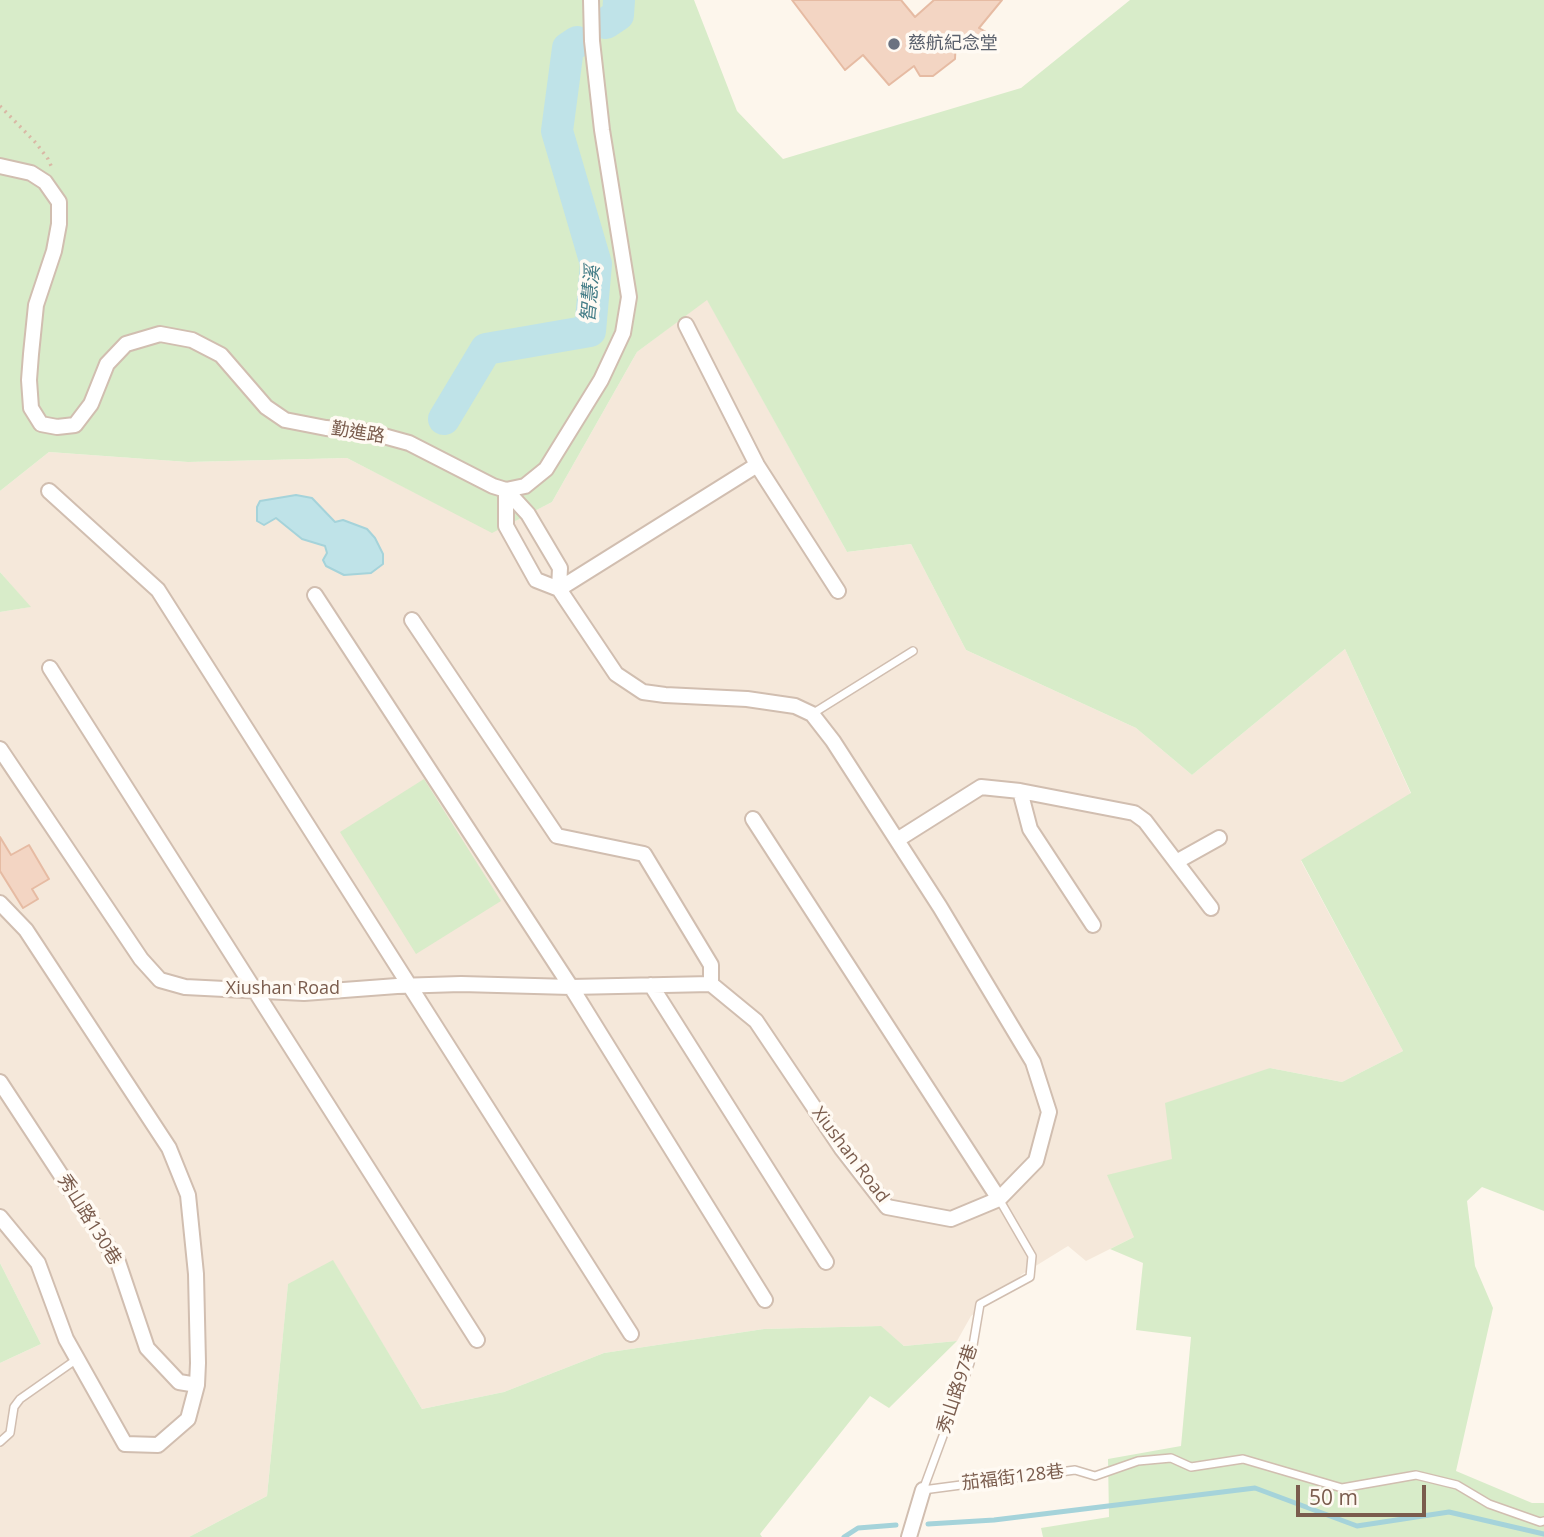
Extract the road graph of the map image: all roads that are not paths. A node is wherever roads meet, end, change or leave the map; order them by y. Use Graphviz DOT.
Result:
graph roads {
  1 [pos="591,0"];
  2 [pos="0,166"];
  3 [pos="686,325"];
  4 [pos="757,465"];
  5 [pos="506,490"];
  6 [pos="49,491"];
  7 [pos="559,589"];
  8 [pos="838,591"];
  9 [pos="315,595"];
  10 [pos="412,620"];
  11 [pos="913,651"];
  12 [pos="50,668"];
  13 [pos="811,714"];
  14 [pos="0,749"];
  15 [pos="1020,792"];
  16 [pos="753,820"];
  17 [pos="1219,838"];
  18 [pos="897,840"];
  19 [pos="1176,862"];
  20 [pos="0,903"];
  21 [pos="1211,908"];
  22 [pos="1093,925"];
  23 [pos="711,984"];
  24 [pos="651,985"];
  25 [pos="408,986"];
  26 [pos="571,987"];
  27 [pos="254,991"];
  28 [pos="0,1082"];
  29 [pos="999,1199"];
  30 [pos="0,1217"];
  31 [pos="827,1262"];
  32 [pos="765,1300"];
  33 [pos="631,1334"];
  34 [pos="477,1340"];
  35 [pos="77,1359"];
  36 [pos="197,1385"];
  37 [pos="0,1442"];
  38 [pos="923,1490"];
  39 [pos="1544,1521"];
  40 [pos="909,1537"];
  1 -- 5 [label="street"];
  2 -- 5 [label="street, 勤進路"];
  3 -- 4 [label="street"];
  4 -- 7 [label="street"];
  4 -- 8 [label="street"];
  5 -- 7 [label="street"];
  5 -- 7 [label="street"];
  6 -- 25 [label="street"];
  7 -- 13 [label="street"];
  9 -- 26 [label="street"];
  10 -- 23 [label="street"];
  11 -- 13 [label="lane"];
  12 -- 27 [label="street"];
  13 -- 18 [label="street, Xiushan Road"];
  14 -- 27 [label="street, Xiushan Road"];
  15 -- 18 [label="street"];
  15 -- 19 [label="street"];
  15 -- 22 [label="street"];
  16 -- 29 [label="street"];
  17 -- 19 [label="street"];
  18 -- 29 [label="street, Xiushan Road"];
  19 -- 21 [label="street"];
  20 -- 36 [label="street"];
  23 -- 24 [label="street, Xiushan Road"];
  23 -- 29 [label="street, Xiushan Road"];
  24 -- 26 [label="street, Xiushan Road"];
  24 -- 31 [label="street"];
  25 -- 26 [label="street, Xiushan Road"];
  25 -- 27 [label="street, Xiushan Road"];
  25 -- 33 [label="street"];
  26 -- 32 [label="street"];
  27 -- 34 [label="street"];
  28 -- 36 [label="street, 秀山路130巷"];
  29 -- 38 [label="lane, 秀山路97巷"];
  30 -- 35 [label="street"];
  35 -- 36 [label="street"];
  35 -- 37 [label="lane"];
  38 -- 39 [label="lane, 茄福街128巷"];
  38 -- 40 [label="street"];
}
